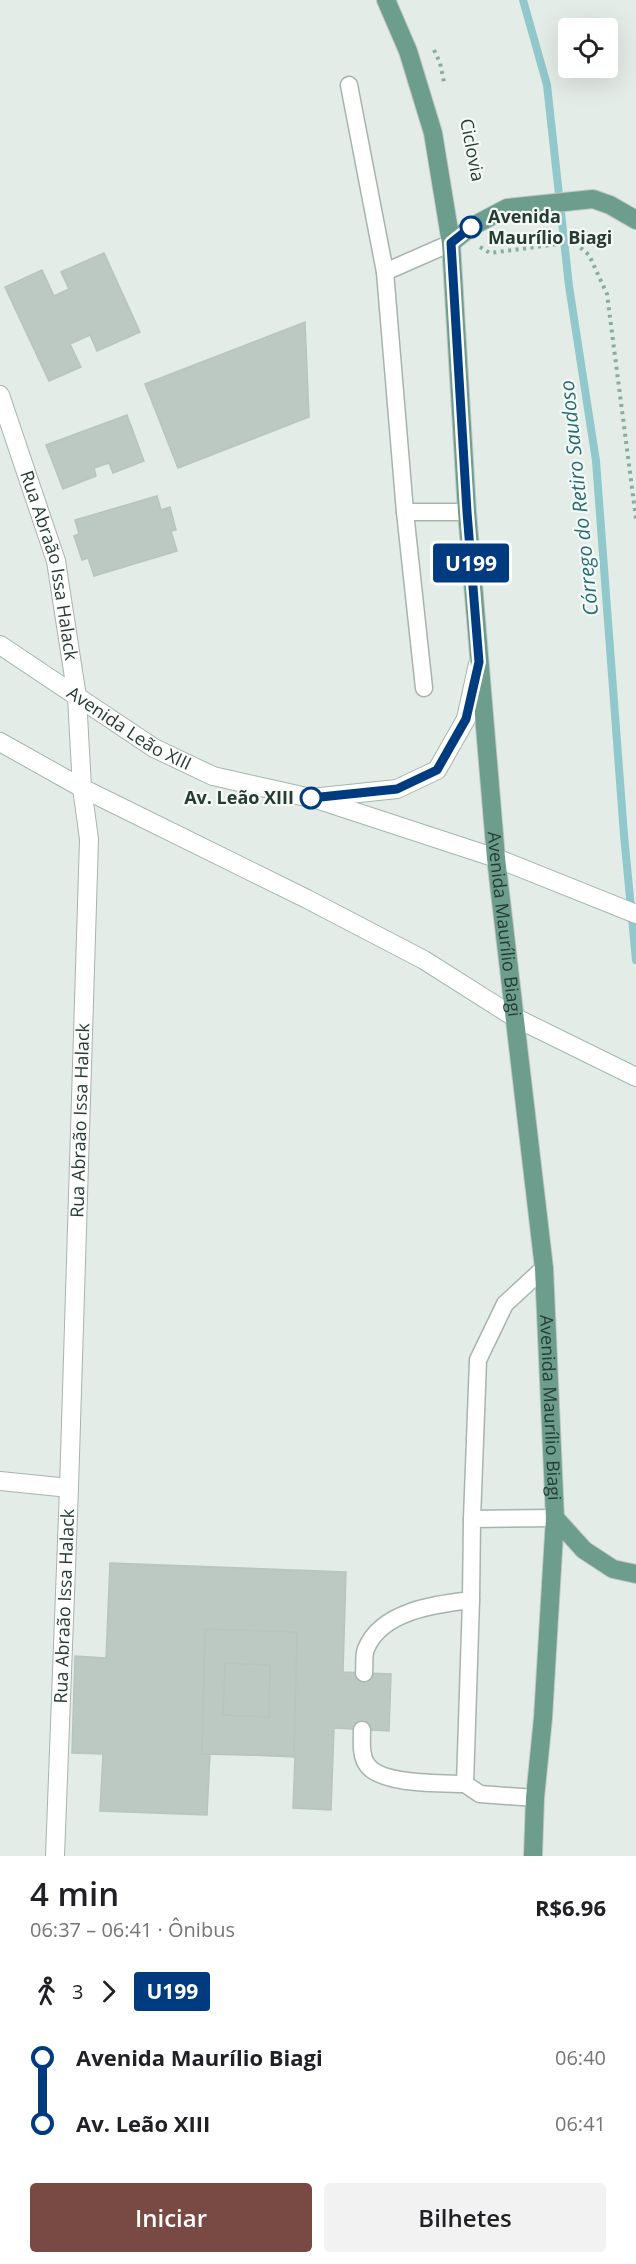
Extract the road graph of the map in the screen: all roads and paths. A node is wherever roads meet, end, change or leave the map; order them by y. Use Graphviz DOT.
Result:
graph roads {
  1 [pos="386,0"];
  2 [pos="431,42"];
  3 [pos="445,83"];
  4 [pos="349,85"];
  5 [pos="636,220"];
  6 [pos="471,227"];
  7 [pos="451,243"];
  8 [pos="385,272"];
  9 [pos="0,395"];
  10 [pos="405,512"];
  11 [pos="467,512"];
  12 [pos="636,519"];
  13 [pos="0,645"];
  14 [pos="479,662"];
  15 [pos="424,688"];
  16 [pos="77,697"];
  17 [pos="0,742"];
  18 [pos="82,788"];
  19 [pos="311,798"];
  20 [pos="495,858"];
  21 [pos="636,914"];
  22 [pos="514,1017"];
  23 [pos="636,1077"];
  24 [pos="544,1268"];
  25 [pos="0,1481"];
  26 [pos="69,1488"];
  27 [pos="555,1518"];
  28 [pos="472,1519"];
  29 [pos="636,1574"];
  30 [pos="471,1600"];
  31 [pos="364,1673"];
  32 [pos="362,1730"];
  33 [pos="465,1784"];
  34 [pos="535,1798"];
  35 [pos="55,1856"];
  36 [pos="533,1856"];
  1 -- 7 [label="main road, Avenida Maurílio Biagi"];
  2 -- 3 [label="path"];
  4 -- 8 [label="lane"];
  5 -- 6 [label="main road"];
  6 -- 7 [label="main road"];
  6 -- 12 [label="path"];
  7 -- 8 [label="lane"];
  7 -- 11 [label="main road, Avenida Maurílio Biagi"];
  8 -- 10 [label="lane"];
  9 -- 16 [label="main road, Rua Abraão Issa Halack"];
  10 -- 11 [label="lane"];
  10 -- 15 [label="lane"];
  11 -- 14 [label="main road, Avenida Maurílio Biagi"];
  13 -- 16 [label="main road, Avenida Leão XIII"];
  14 -- 19 [label="main road, Avenida Leão XIII"];
  14 -- 20 [label="main road, Avenida Maurílio Biagi"];
  16 -- 18 [label="main road, Rua Abraão Issa Halack"];
  16 -- 19 [label="main road, Avenida Leão XIII"];
  17 -- 18 [label="main road"];
  18 -- 22 [label="main road"];
  18 -- 26 [label="main road, Rua Abraão Issa Halack"];
  19 -- 20 [label="main road"];
  20 -- 21 [label="main road"];
  20 -- 22 [label="main road, Avenida Maurílio Biagi"];
  22 -- 23 [label="main road"];
  22 -- 24 [label="main road, Avenida Maurílio Biagi"];
  24 -- 27 [label="main road, Avenida Maurílio Biagi"];
  24 -- 28 [label="lane"];
  25 -- 26 [label="main road"];
  26 -- 35 [label="main road, Rua Abraão Issa Halack"];
  27 -- 28 [label="lane"];
  27 -- 29 [label="main road"];
  27 -- 34 [label="main road, Avenida Maurílio Biagi"];
  28 -- 30 [label="lane"];
  30 -- 31 [label="lane"];
  30 -- 33 [label="lane"];
  32 -- 33 [label="lane"];
  33 -- 34 [label="lane"];
  34 -- 36 [label="main road, Avenida Maurílio Biagi"];
}
